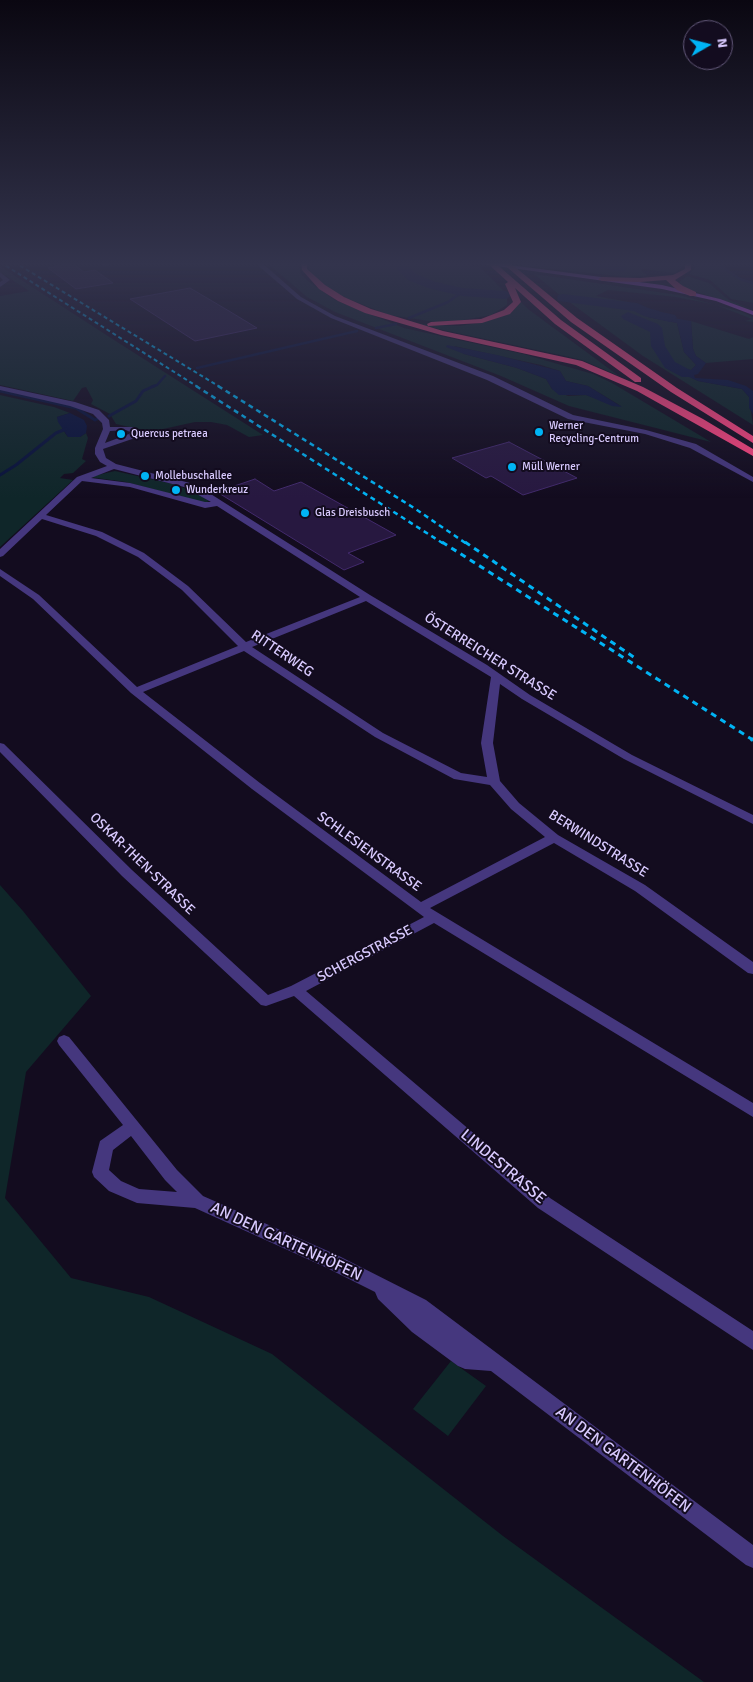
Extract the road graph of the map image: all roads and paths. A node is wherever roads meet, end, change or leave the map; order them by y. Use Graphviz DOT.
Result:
graph roads {
  1 [pos="395,340"];
  2 [pos="476,340"];
  3 [pos="583,340"];
  4 [pos="603,340"];
  5 [pos="0,388"];
  6 [pos="571,417"];
  7 [pos="700,421"];
  8 [pos="594,422"];
  9 [pos="107,429"];
  10 [pos="753,440"];
  11 [pos="99,448"];
  12 [pos="753,453"];
  13 [pos="113,466"];
  14 [pos="80,479"];
  15 [pos="753,480"];
  16 [pos="219,503"];
  17 [pos="40,516"];
  18 [pos="0,554"];
  19 [pos="0,572"];
  20 [pos="367,597"];
  21 [pos="245,647"];
  22 [pos="496,677"];
  23 [pos="135,691"];
  24 [pos="0,746"];
  25 [pos="494,782"];
  26 [pos="753,820"];
  27 [pos="554,838"];
  28 [pos="420,908"];
  29 [pos="434,917"];
  30 [pos="753,969"];
  31 [pos="296,990"];
  32 [pos="64,1040"];
  33 [pos="753,1111"];
  34 [pos="133,1126"];
  35 [pos="197,1202"];
  36 [pos="753,1341"];
  37 [pos="753,1558"];
  1 -- 6 [label="street"];
  2 -- 7 [label="highway"];
  3 -- 7 [label="highway"];
  4 -- 10 [label="highway"];
  5 -- 9 [label="street"];
  6 -- 8 [label="street"];
  6 -- 8 [label="street"];
  7 -- 12 [label="highway"];
  8 -- 15 [label="street"];
  9 -- 11 [label="street"];
  9 -- 11 [label="street"];
  11 -- 13 [label="street"];
  13 -- 14 [label="street"];
  13 -- 16 [label="street, ÖSTERREICHER STRASSE"];
  14 -- 16 [label="street"];
  14 -- 17 [label="street"];
  16 -- 20 [label="street, ÖSTERREICHER STRASSE"];
  17 -- 18 [label="street"];
  17 -- 21 [label="street, RITTERWEG"];
  19 -- 23 [label="street, SCHLESIENSTRASSE"];
  20 -- 21 [label="street"];
  20 -- 22 [label="street, ÖSTERREICHER STRASSE"];
  21 -- 23 [label="street"];
  21 -- 25 [label="street, RITTERWEG"];
  22 -- 25 [label="street"];
  22 -- 26 [label="street, ÖSTERREICHER STRASSE"];
  23 -- 28 [label="street, SCHLESIENSTRASSE"];
  24 -- 31 [label="street, OSKAR-THEN-STRASSE"];
  25 -- 27 [label="street, BERWINDSTRASSE"];
  27 -- 28 [label="street, SCHERGSTRASSE"];
  27 -- 30 [label="street, BERWINDSTRASSE"];
  28 -- 29 [label="street, SCHLESIENSTRASSE"];
  29 -- 31 [label="street, SCHERGSTRASSE"];
  29 -- 33 [label="street, SCHLESIENSTRASSE"];
  31 -- 36 [label="street, LINDESTRASSE"];
  32 -- 34 [label="street, AN DEN GARTENHÖFEN"];
  34 -- 35 [label="street, AN DEN GARTENHÖFEN"];
  34 -- 35 [label="street, AN DEN GARTENHÖFEN"];
  35 -- 37 [label="street, AN DEN GARTENHÖFEN"];
}
